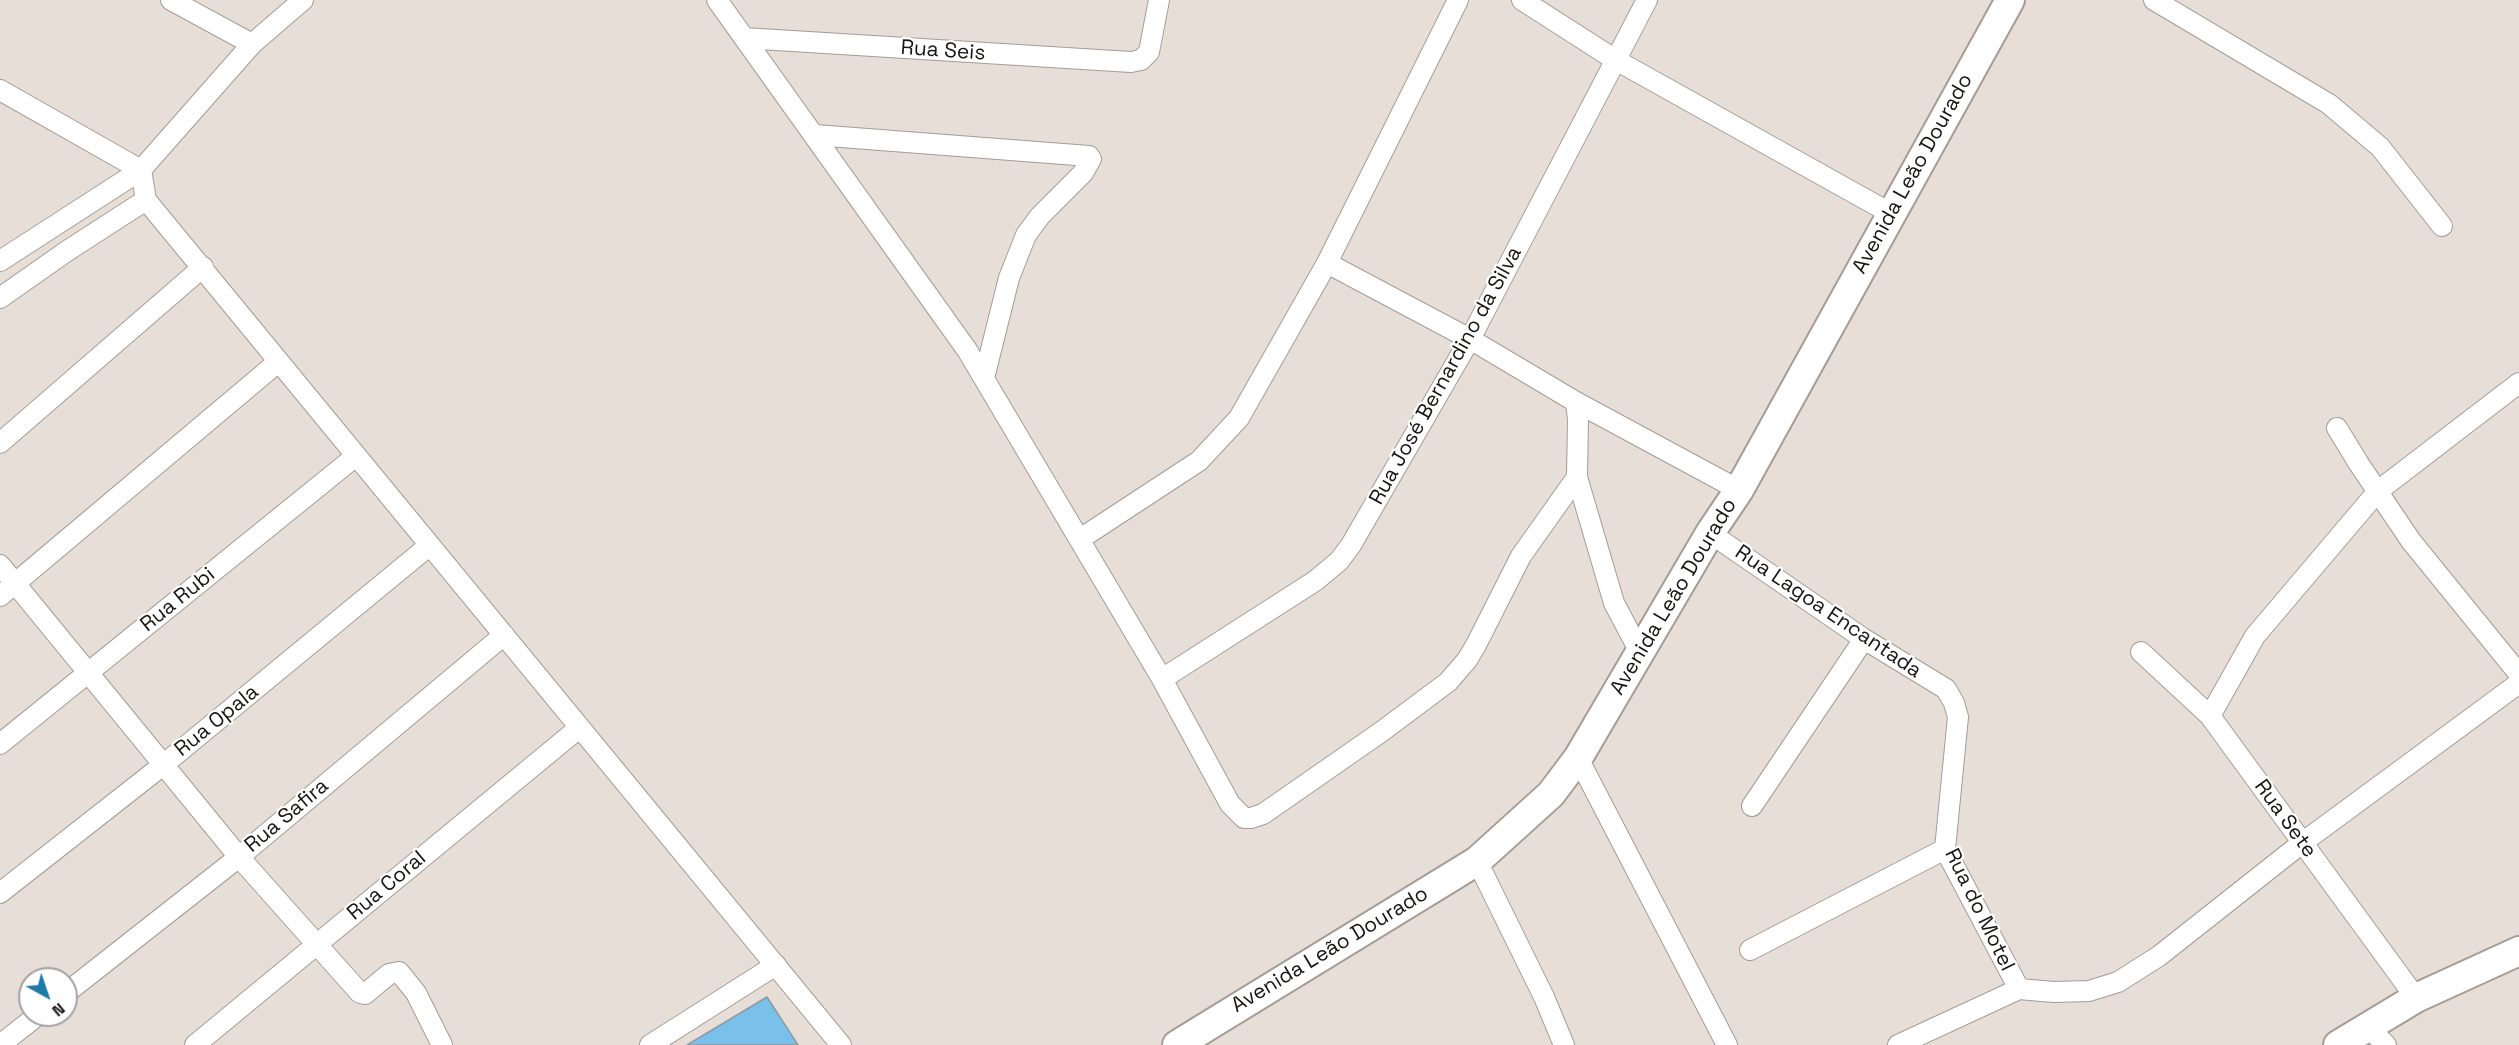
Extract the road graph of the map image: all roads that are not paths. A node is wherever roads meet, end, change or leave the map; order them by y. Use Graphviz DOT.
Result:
graph roads {
  1 [pos="171,0"];
  2 [pos="303,0"];
  3 [pos="717,0"];
  4 [pos="1159,0"];
  5 [pos="1458,0"];
  6 [pos="1522,0"];
  7 [pos="1647,0"];
  8 [pos="2010,0"];
  9 [pos="2154,0"];
  10 [pos="744,38"];
  11 [pos="252,44"];
  12 [pos="1614,59"];
  13 [pos="2,96"];
  14 [pos="815,135"];
  15 [pos="141,170"];
  16 [pos="146,200"];
  17 [pos="1890,213"];
  18 [pos="2442,226"];
  19 [pos="0,261"];
  20 [pos="1328,263"];
  21 [pos="203,267"];
  22 [pos="0,298"];
  23 [pos="1470,339"];
  24 [pos="278,362"];
  25 [pos="984,378"];
  26 [pos="2519,383"];
  27 [pos="1576,402"];
  28 [pos="2337,428"];
  29 [pos="0,443"];
  30 [pos="356,456"];
  31 [pos="1577,477"];
  32 [pos="1739,490"];
  33 [pos="2378,491"];
  34 [pos="1710,533"];
  35 [pos="1080,539"];
  36 [pos="430,545"];
  37 [pos="0,565"];
  38 [pos="16,583"];
  39 [pos="0,596"];
  40 [pos="504,635"];
  41 [pos="1864,639"];
  42 [pos="2141,652"];
  43 [pos="1641,654"];
  44 [pos="88,672"];
  45 [pos="2519,674"];
  46 [pos="1162,679"];
  47 [pos="2519,683"];
  48 [pos="1946,689"];
  49 [pos="2210,716"];
  50 [pos="579,728"];
  51 [pos="0,744"];
  52 [pos="1578,758"];
  53 [pos="163,765"];
  54 [pos="1752,806"];
  55 [pos="2302,843"];
  56 [pos="1945,849"];
  57 [pos="239,857"];
  58 [pos="1477,861"];
  59 [pos="0,893"];
  60 [pos="316,945"];
  61 [pos="1750,950"];
  62 [pos="2519,951"];
  63 [pos="776,965"];
  64 [pos="78,984"];
  65 [pos="2019,989"];
  66 [pos="2416,998"];
  67 [pos="23,1027"];
  68 [pos="2377,1036"];
  69 [pos="0,1045"];
  70 [pos="195,1045"];
  71 [pos="442,1045"];
  72 [pos="650,1045"];
  73 [pos="841,1045"];
  74 [pos="1177,1045"];
  75 [pos="1564,1045"];
  76 [pos="1727,1045"];
  77 [pos="1898,1045"];
  78 [pos="2338,1045"];
  1 -- 11 [label="street"];
  2 -- 11 [label="street"];
  3 -- 10 [label="street"];
  4 -- 10 [label="street, Rua Seis"];
  5 -- 20 [label="street"];
  6 -- 12 [label="street"];
  7 -- 12 [label="street, Rua José Bernardino da Silva"];
  8 -- 17 [label="main road, Avenida Leão Dourado"];
  9 -- 18 [label="street"];
  10 -- 14 [label="street"];
  11 -- 15 [label="street"];
  12 -- 17 [label="street"];
  12 -- 23 [label="street, Rua José Bernardino da Silva"];
  13 -- 15 [label="street"];
  14 -- 25 [label="street"];
  14 -- 25 [label="street"];
  15 -- 16 [label="street"];
  15 -- 19 [label="street"];
  16 -- 21 [label="street"];
  16 -- 22 [label="street"];
  17 -- 32 [label="main road, Avenida Leão Dourado"];
  20 -- 23 [label="street"];
  20 -- 35 [label="street"];
  21 -- 24 [label="street"];
  21 -- 29 [label="street"];
  23 -- 27 [label="street"];
  23 -- 46 [label="street, Rua José Bernardino da Silva"];
  24 -- 30 [label="street"];
  24 -- 38 [label="street"];
  25 -- 35 [label="street"];
  26 -- 33 [label="street"];
  27 -- 31 [label="street"];
  27 -- 32 [label="street"];
  28 -- 33 [label="street"];
  30 -- 36 [label="street"];
  30 -- 44 [label="street, Rua Rubi"];
  31 -- 43 [label="street"];
  31 -- 46 [label="street"];
  32 -- 34 [label="main road, Avenida Leão Dourado"];
  33 -- 45 [label="street"];
  33 -- 49 [label="street"];
  34 -- 41 [label="street, Rua Lagoa Encantada"];
  34 -- 43 [label="main road, Avenida Leão Dourado"];
  35 -- 46 [label="street"];
  36 -- 40 [label="street"];
  36 -- 53 [label="street, Rua Opala"];
  37 -- 38 [label="street"];
  38 -- 39 [label="street"];
  38 -- 44 [label="street"];
  40 -- 50 [label="street"];
  40 -- 57 [label="street, Rua Safira"];
  41 -- 48 [label="street, Rua Lagoa Encantada"];
  41 -- 54 [label="street"];
  42 -- 49 [label="street, Rua Sete"];
  43 -- 52 [label="main road, Avenida Leão Dourado"];
  44 -- 51 [label="street, Rua Rubi"];
  44 -- 53 [label="street"];
  47 -- 55 [label="street"];
  48 -- 56 [label="street, Rua do Motel"];
  49 -- 55 [label="street, Rua Sete"];
  50 -- 60 [label="street, Rua Coral"];
  50 -- 63 [label="street"];
  52 -- 58 [label="main road, Avenida Leão Dourado"];
  52 -- 76 [label="street"];
  53 -- 57 [label="street"];
  53 -- 59 [label="street, Rua Opala"];
  55 -- 65 [label="street"];
  55 -- 66 [label="street, Rua Sete"];
  56 -- 61 [label="street"];
  56 -- 65 [label="street, Rua do Motel"];
  57 -- 60 [label="street"];
  57 -- 64 [label="street, Rua Safira"];
  58 -- 74 [label="main road, Avenida Leão Dourado"];
  58 -- 75 [label="street"];
  60 -- 70 [label="street, Rua Coral"];
  60 -- 71 [label="street"];
  62 -- 66 [label="main road"];
  63 -- 72 [label="street"];
  63 -- 73 [label="street"];
  65 -- 77 [label="street"];
  66 -- 68 [label="main road"];
  67 -- 69 [label="street"];
  68 -- 78 [label="main road"];
}
